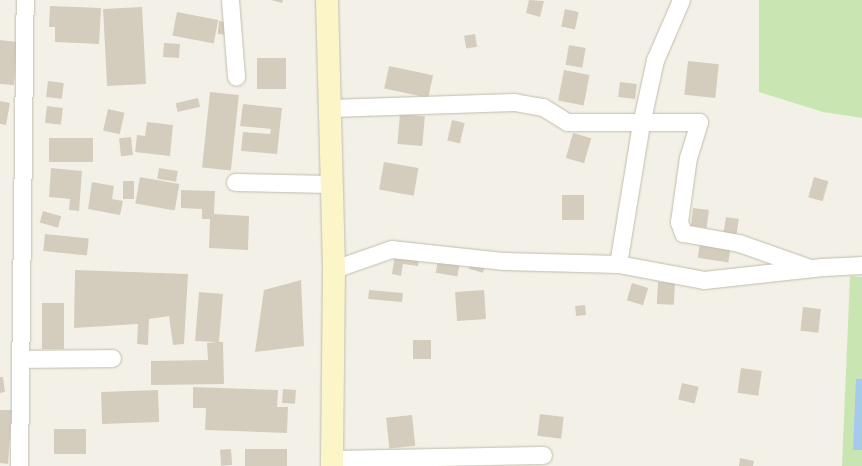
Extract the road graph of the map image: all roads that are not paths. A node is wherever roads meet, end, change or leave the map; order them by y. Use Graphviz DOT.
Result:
graph roads {
  1 [pos="25,0"];
  2 [pos="230,0"];
  3 [pos="327,0"];
  4 [pos="681,0"];
  5 [pos="236,77"];
  6 [pos="330,108"];
  7 [pos="641,124"];
  8 [pos="235,182"];
  9 [pos="332,184"];
  10 [pos="618,264"];
  11 [pos="862,265"];
  12 [pos="810,268"];
  13 [pos="334,269"];
  14 [pos="112,358"];
  15 [pos="20,359"];
  16 [pos="543,456"];
  17 [pos="332,462"];
  18 [pos="19,466"];
  1 -- 15 [label="street"];
  2 -- 5 [label="street"];
  3 -- 6 [label="main road"];
  4 -- 7 [label="street"];
  6 -- 7 [label="street"];
  6 -- 9 [label="main road"];
  7 -- 10 [label="street"];
  7 -- 12 [label="street"];
  8 -- 9 [label="street"];
  9 -- 13 [label="main road"];
  10 -- 12 [label="street"];
  10 -- 13 [label="street"];
  11 -- 12 [label="street"];
  13 -- 17 [label="main road"];
  14 -- 15 [label="street"];
  15 -- 18 [label="street"];
  16 -- 17 [label="street"];
}
